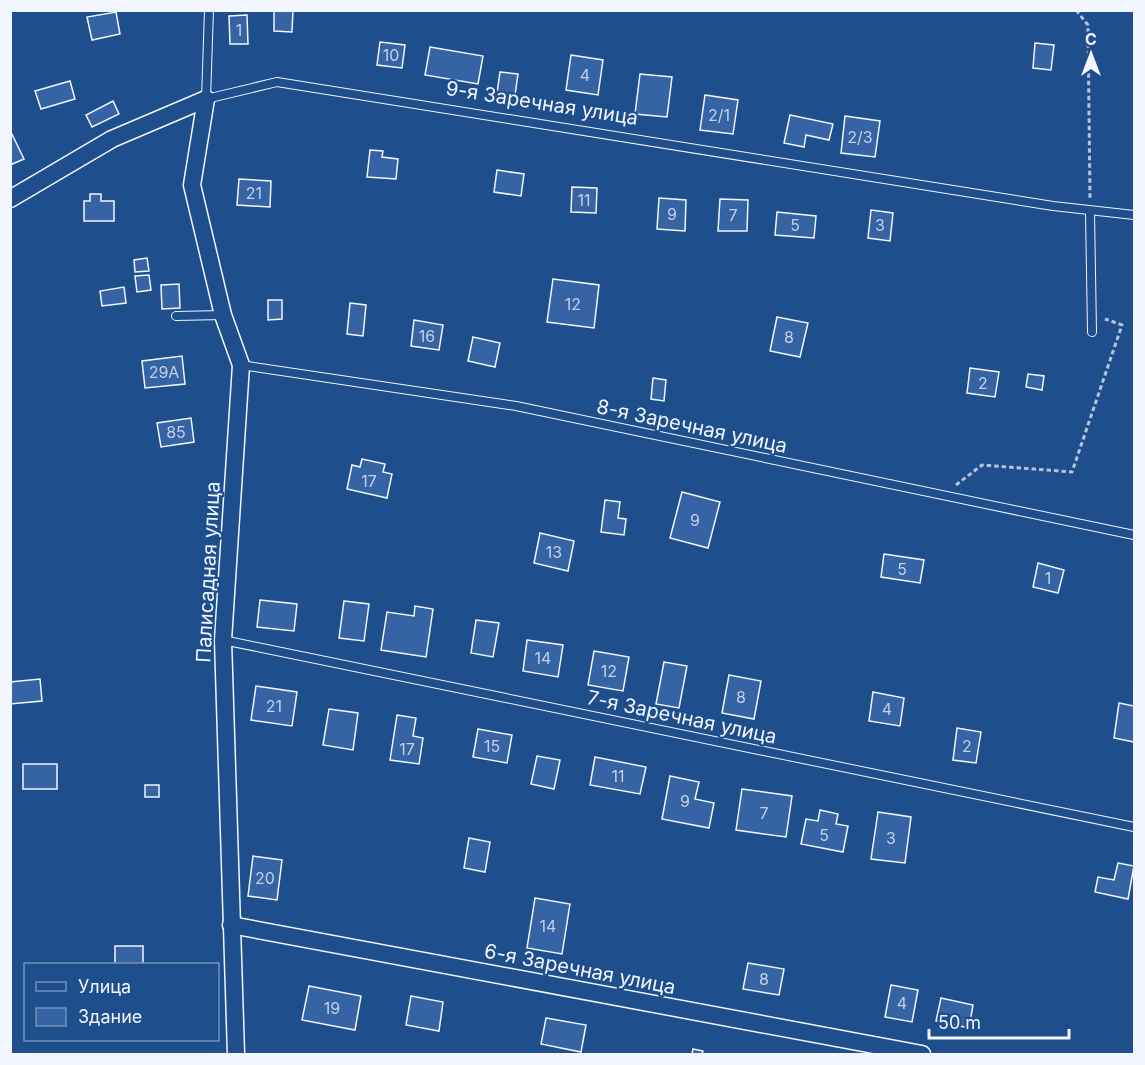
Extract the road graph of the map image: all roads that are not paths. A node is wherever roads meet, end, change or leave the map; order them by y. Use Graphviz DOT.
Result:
graph roads {
  1 [pos="208,10"];
  2 [pos="206,99"];
  3 [pos="10,199"];
  4 [pos="1090,212"];
  5 [pos="1134,215"];
  6 [pos="223,315"];
  7 [pos="176,316"];
  8 [pos="1092,332"];
  9 [pos="241,365"];
  10 [pos="1134,535"];
  11 [pos="223,640"];
  12 [pos="1134,827"];
  13 [pos="231,925"];
  14 [pos="236,1054"];
  15 [pos="922,1054"];
  1 -- 2 [label="lane"];
  2 -- 3 [label="street, 9-я Заречная улица"];
  2 -- 4 [label="lane, 9-я Заречная улица"];
  2 -- 6 [label="street, Палисадная улица"];
  4 -- 5 [label="lane, 9-я Заречная улица"];
  4 -- 8 [label="lane"];
  6 -- 7 [label="lane"];
  6 -- 9 [label="street, Палисадная улица"];
  9 -- 10 [label="lane, 8-я Заречная улица"];
  9 -- 11 [label="street, Палисадная улица"];
  11 -- 12 [label="lane, 7-я Заречная улица"];
  11 -- 13 [label="street, Палисадная улица"];
  13 -- 14 [label="street, Палисадная улица"];
  13 -- 15 [label="street, 6-я Заречная улица"];
}
